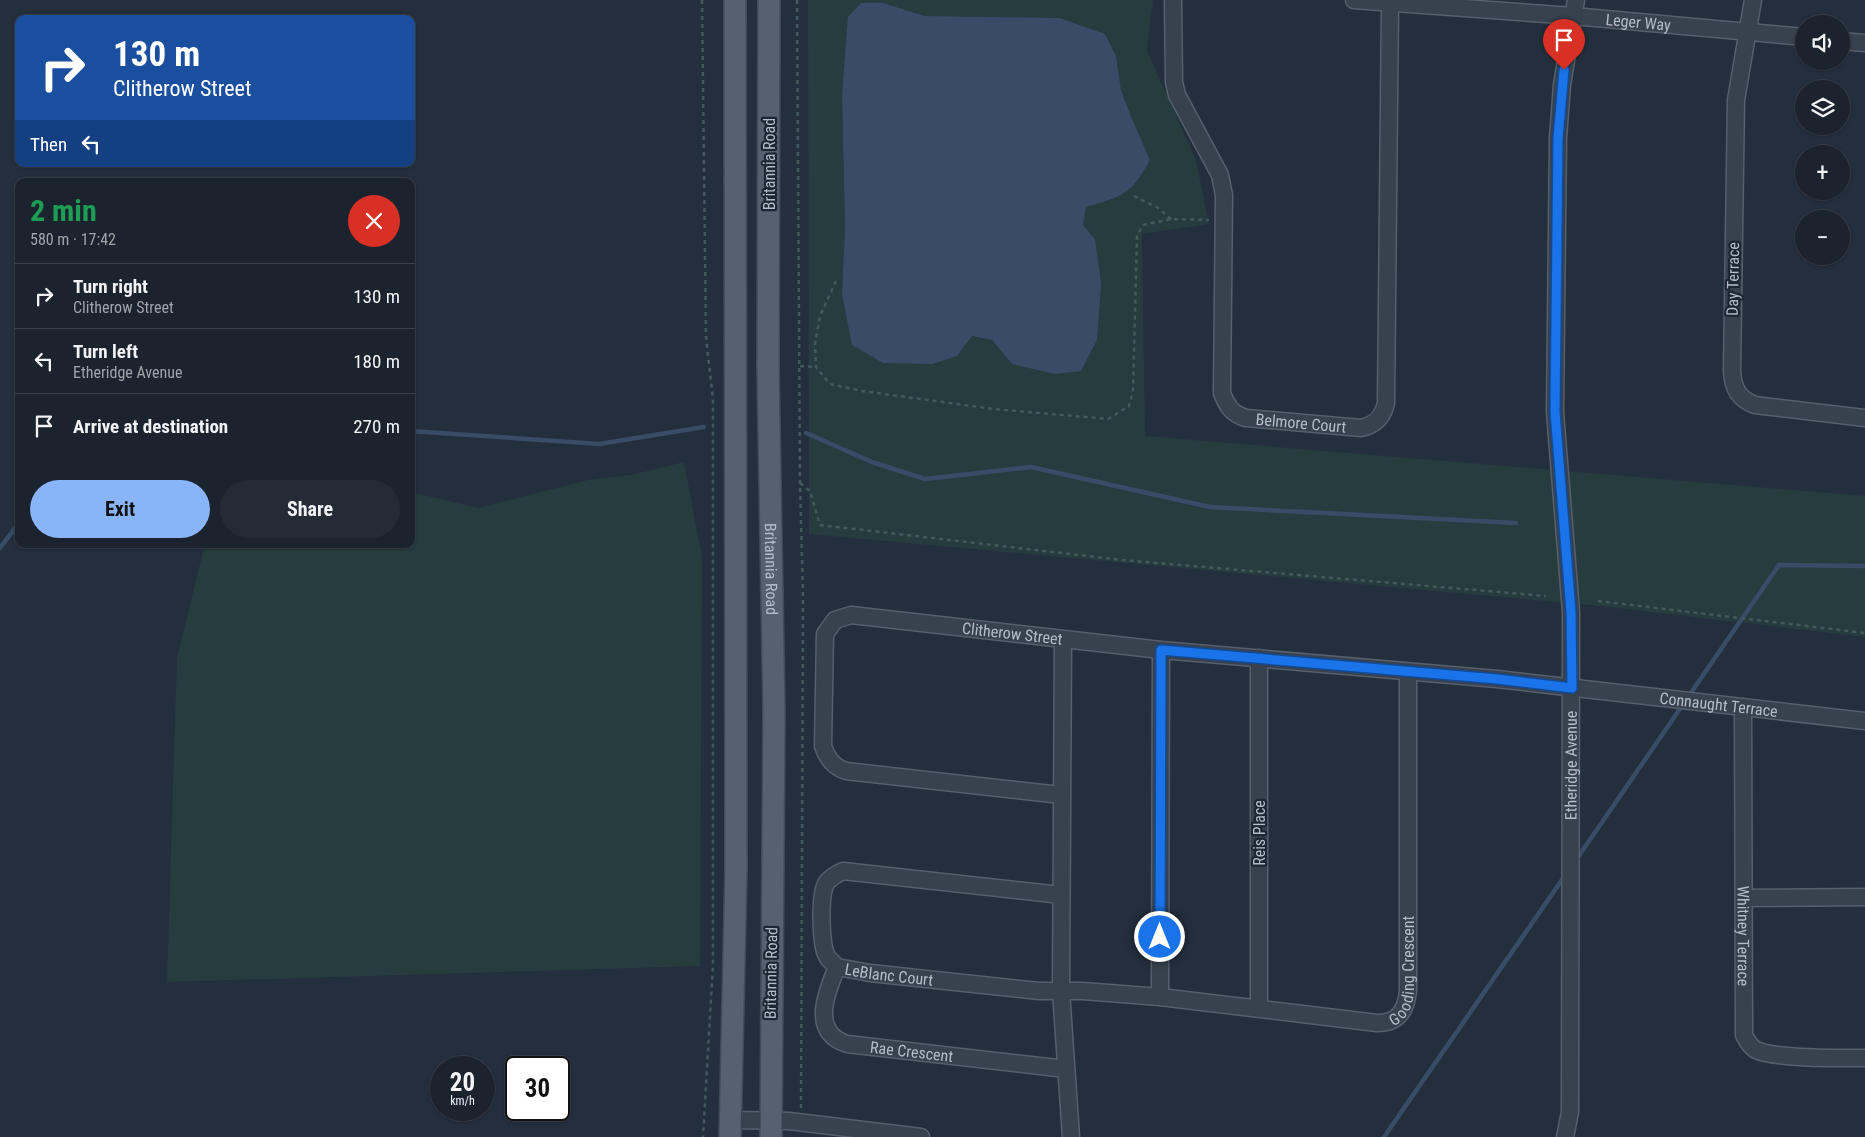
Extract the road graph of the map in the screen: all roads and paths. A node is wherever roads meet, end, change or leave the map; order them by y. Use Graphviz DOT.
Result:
graph roads {
  1 [pos="702,0"];
  2 [pos="735,0"];
  3 [pos="769,0"];
  4 [pos="797,0"];
  5 [pos="1173,0"];
  6 [pos="1354,0"];
  7 [pos="1753,0"];
  8 [pos="1390,4"];
  9 [pos="1574,8"];
  10 [pos="1747,32"];
  11 [pos="1795,37"];
  12 [pos="1850,40"];
  13 [pos="1865,41"];
  14 [pos="1134,196"];
  15 [pos="1170,218"];
  16 [pos="1226,220"];
  17 [pos="836,281"];
  18 [pos="799,366"];
  19 [pos="816,367"];
  20 [pos="1865,418"];
  21 [pos="800,483"];
  22 [pos="1546,596"];
  23 [pos="1598,601"];
  24 [pos="1865,633"];
  25 [pos="1063,640"];
  26 [pos="1161,650"];
  27 [pos="1259,658"];
  28 [pos="1408,672"];
  29 [pos="1572,688"];
  30 [pos="1743,706"];
  31 [pos="1865,721"];
  32 [pos="1061,795"];
  33 [pos="1061,895"];
  34 [pos="1865,897"];
  35 [pos="1744,898"];
  36 [pos="837,967"];
  37 [pos="1061,991"];
  38 [pos="1160,997"];
  39 [pos="1259,1008"];
  40 [pos="1865,1058"];
  41 [pos="1066,1069"];
  42 [pos="1570,1112"];
  43 [pos="801,1123"];
  44 [pos="730,1129"];
  45 [pos="771,1129"];
  46 [pos="703,1137"];
  47 [pos="921,1137"];
  48 [pos="1071,1137"];
  49 [pos="1565,1137"];
  50 [pos="1576,1137"];
  1 -- 46 [label="path"];
  2 -- 44 [label="main road"];
  3 -- 45 [label="main road, Britannia Road"];
  4 -- 18 [label="path"];
  5 -- 16 [label="street, Belmore Court"];
  6 -- 8 [label="street, Leger Way"];
  7 -- 10 [label="street"];
  8 -- 9 [label="street, Leger Way"];
  8 -- 16 [label="street, Belmore Court"];
  9 -- 10 [label="street, Leger Way"];
  9 -- 29 [label="street, Etheridge Avenue"];
  10 -- 11 [label="street, Leger Way"];
  10 -- 20 [label="street, Day Terrace"];
  12 -- 13 [label="street"];
  14 -- 15 [label="path"];
  15 -- 16 [label="path"];
  15 -- 19 [label="path"];
  17 -- 19 [label="path"];
  18 -- 19 [label="path"];
  18 -- 21 [label="path"];
  21 -- 22 [label="path"];
  21 -- 43 [label="path"];
  23 -- 24 [label="path"];
  25 -- 26 [label="street, Clitherow Street"];
  25 -- 32 [label="street"];
  25 -- 32 [label="street, Clitherow Street"];
  26 -- 27 [label="street, Clitherow Street"];
  26 -- 38 [label="street"];
  27 -- 28 [label="street, Clitherow Street"];
  27 -- 39 [label="street, Reis Place"];
  28 -- 29 [label="street, Clitherow Street"];
  28 -- 39 [label="street, Gooding Crescent"];
  29 -- 30 [label="street, Connaught Terrace"];
  29 -- 42 [label="street, Etheridge Avenue"];
  30 -- 31 [label="street, Connaught Terrace"];
  30 -- 35 [label="street, Whitney Terrace"];
  32 -- 33 [label="street"];
  33 -- 36 [label="street, LeBlanc Court"];
  33 -- 37 [label="street"];
  34 -- 35 [label="street"];
  35 -- 40 [label="street, Whitney Terrace"];
  36 -- 37 [label="street, LeBlanc Court"];
  36 -- 41 [label="street, Rae Crescent"];
  37 -- 38 [label="street, Gooding Crescent"];
  37 -- 41 [label="street"];
  38 -- 39 [label="street, Gooding Crescent"];
  41 -- 48 [label="street"];
  42 -- 49 [label="street, Etheridge Avenue"];
  42 -- 50 [label="street, Etheridge Avenue"];
  43 -- 45 [label="street"];
  43 -- 47 [label="street"];
  44 -- 45 [label="street"];
}
